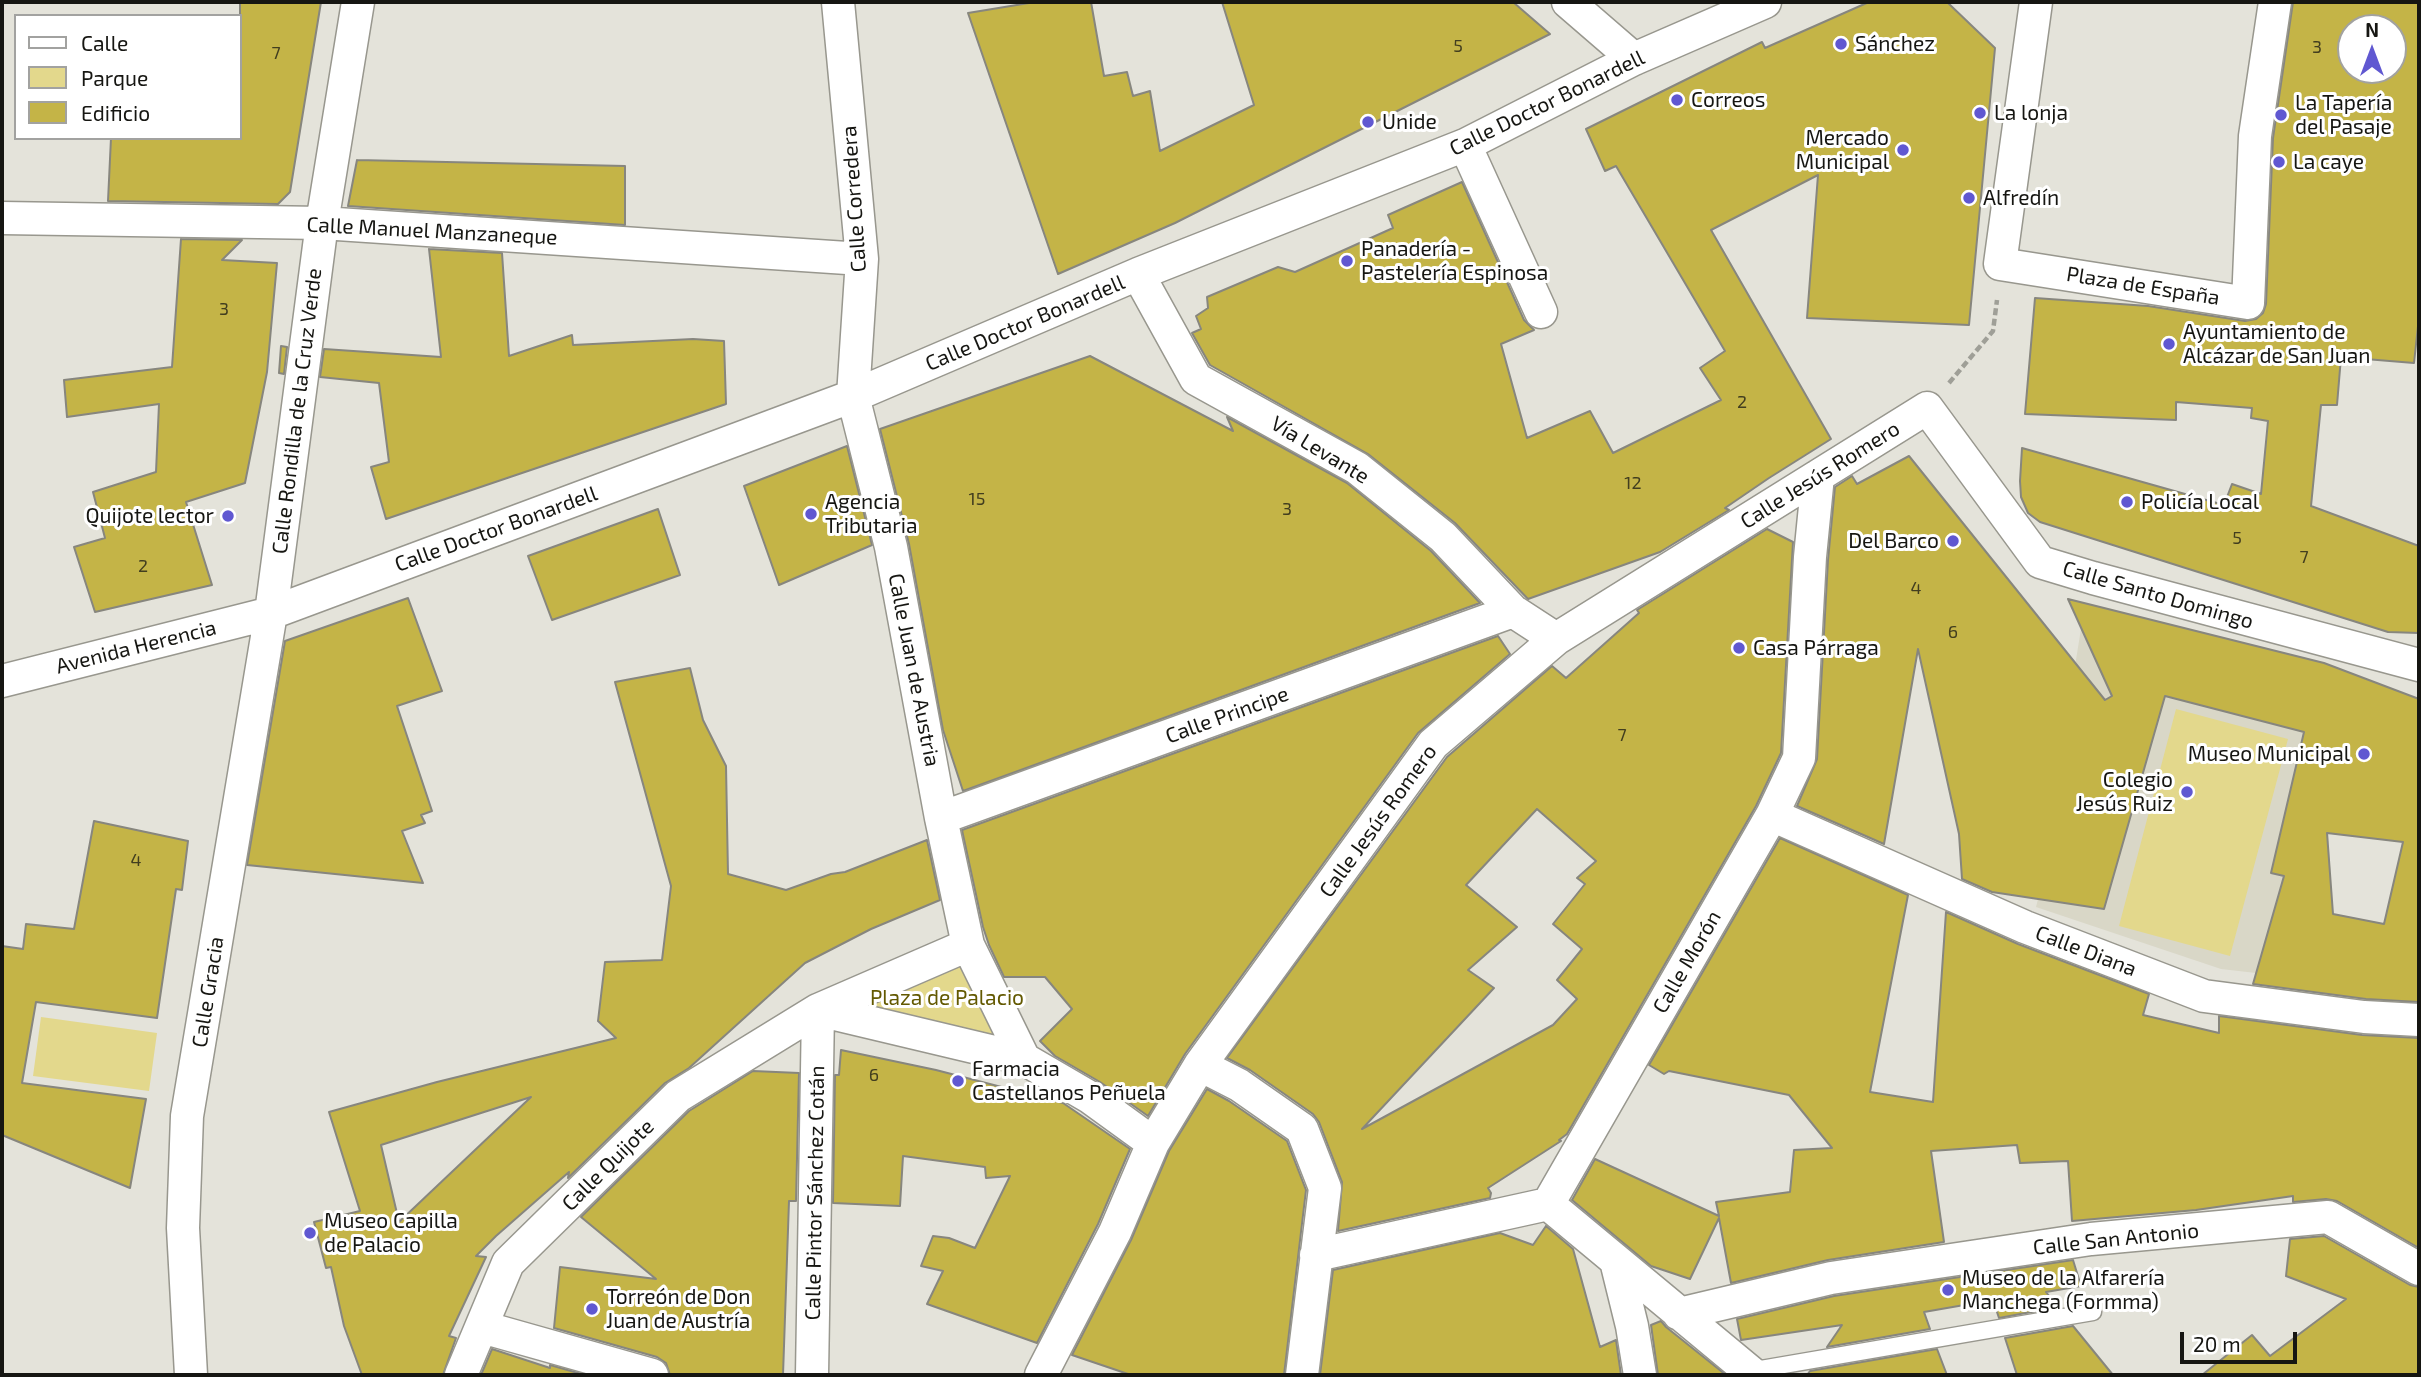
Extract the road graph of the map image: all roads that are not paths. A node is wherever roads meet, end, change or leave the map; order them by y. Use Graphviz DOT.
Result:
graph roads {
  1 [pos="358,2"];
  2 [pos="838,2"];
  3 [pos="1568,2"];
  4 [pos="1765,2"];
  5 [pos="2036,2"];
  6 [pos="2275,2"];
  7 [pos="1634,59"];
  8 [pos="1465,145"];
  9 [pos="2,218"];
  10 [pos="322,223"];
  11 [pos="862,259"];
  12 [pos="1138,274"];
  13 [pos="1541,312"];
  14 [pos="853,396"];
  15 [pos="1927,408"];
  16 [pos="1818,476"];
  17 [pos="1513,611"];
  18 [pos="271,613"];
  19 [pos="1556,639"];
  20 [pos="2419,665"];
  21 [pos="2,681"];
  22 [pos="1772,815"];
  23 [pos="942,818"];
  24 [pos="968,944"];
  25 [pos="818,1010"];
  26 [pos="2419,1020"];
  27 [pos="1024,1059"];
  28 [pos="1200,1065"];
  29 [pos="1153,1143"];
  30 [pos="1548,1203"];
  31 [pos="1316,1255"];
  32 [pos="1616,1261"];
  33 [pos="2419,1269"];
  34 [pos="2093,1312"];
  35 [pos="1679,1314"];
  36 [pos="482,1328"];
  37 [pos="1055,1373"];
  38 [pos="1752,1373"];
  39 [pos="191,1375"];
  40 [pos="461,1375"];
  41 [pos="652,1375"];
  42 [pos="813,1375"];
  43 [pos="1302,1375"];
  44 [pos="1640,1375"];
  1 -- 10 [label="street, Calle Rondilla de la Cruz Verde"];
  2 -- 11 [label="street, Calle Corredera"];
  3 -- 7 [label="street"];
  4 -- 7 [label="street, Calle Doctor Bonardell"];
  5 -- 6 [label="street, Plaza de España"];
  7 -- 8 [label="street, Calle Doctor Bonardell"];
  8 -- 12 [label="street, Calle Doctor Bonardell"];
  8 -- 13 [label="street"];
  9 -- 10 [label="street, Calle Manuel Manzaneque"];
  10 -- 11 [label="street, Calle Manuel Manzaneque"];
  10 -- 18 [label="street, Calle Rondilla de la Cruz Verde"];
  11 -- 14 [label="street, Calle Corredera"];
  12 -- 14 [label="street, Calle Doctor Bonardell"];
  12 -- 17 [label="street, Vía Levante"];
  14 -- 18 [label="street, Calle Doctor Bonardell"];
  14 -- 23 [label="street, Calle Juan de Austria"];
  15 -- 16 [label="street, Calle Jesús Romero"];
  15 -- 20 [label="street, Calle Santo Domingo"];
  16 -- 19 [label="street, Calle Jesús Romero"];
  16 -- 22 [label="street, Calle Morón"];
  17 -- 19 [label="street, Vía Levante"];
  17 -- 23 [label="street, Calle Principe"];
  18 -- 21 [label="street, Avenida Herencia"];
  18 -- 39 [label="street, Calle Gracia"];
  19 -- 28 [label="street, Calle Jesús Romero"];
  22 -- 26 [label="street, Calle Diana"];
  22 -- 30 [label="street, Calle Morón"];
  23 -- 24 [label="street, Calle Juan de Austria"];
  24 -- 25 [label="street"];
  24 -- 27 [label="street"];
  25 -- 27 [label="street"];
  25 -- 36 [label="street, Calle Quijote"];
  25 -- 42 [label="street, Calle Pintor Sánchez Cotán"];
  27 -- 29 [label="street"];
  28 -- 29 [label="street, Calle Jesús Romero"];
  28 -- 31 [label="street"];
  29 -- 37 [label="street, Calle Jesús Romero"];
  30 -- 31 [label="street"];
  30 -- 32 [label="street"];
  31 -- 43 [label="street"];
  32 -- 35 [label="street"];
  32 -- 44 [label="street"];
  33 -- 35 [label="street, Calle San Antonio"];
  34 -- 38 [label="lane"];
  35 -- 38 [label="street"];
  36 -- 40 [label="street, Calle Quijote"];
  36 -- 41 [label="street"];
}
